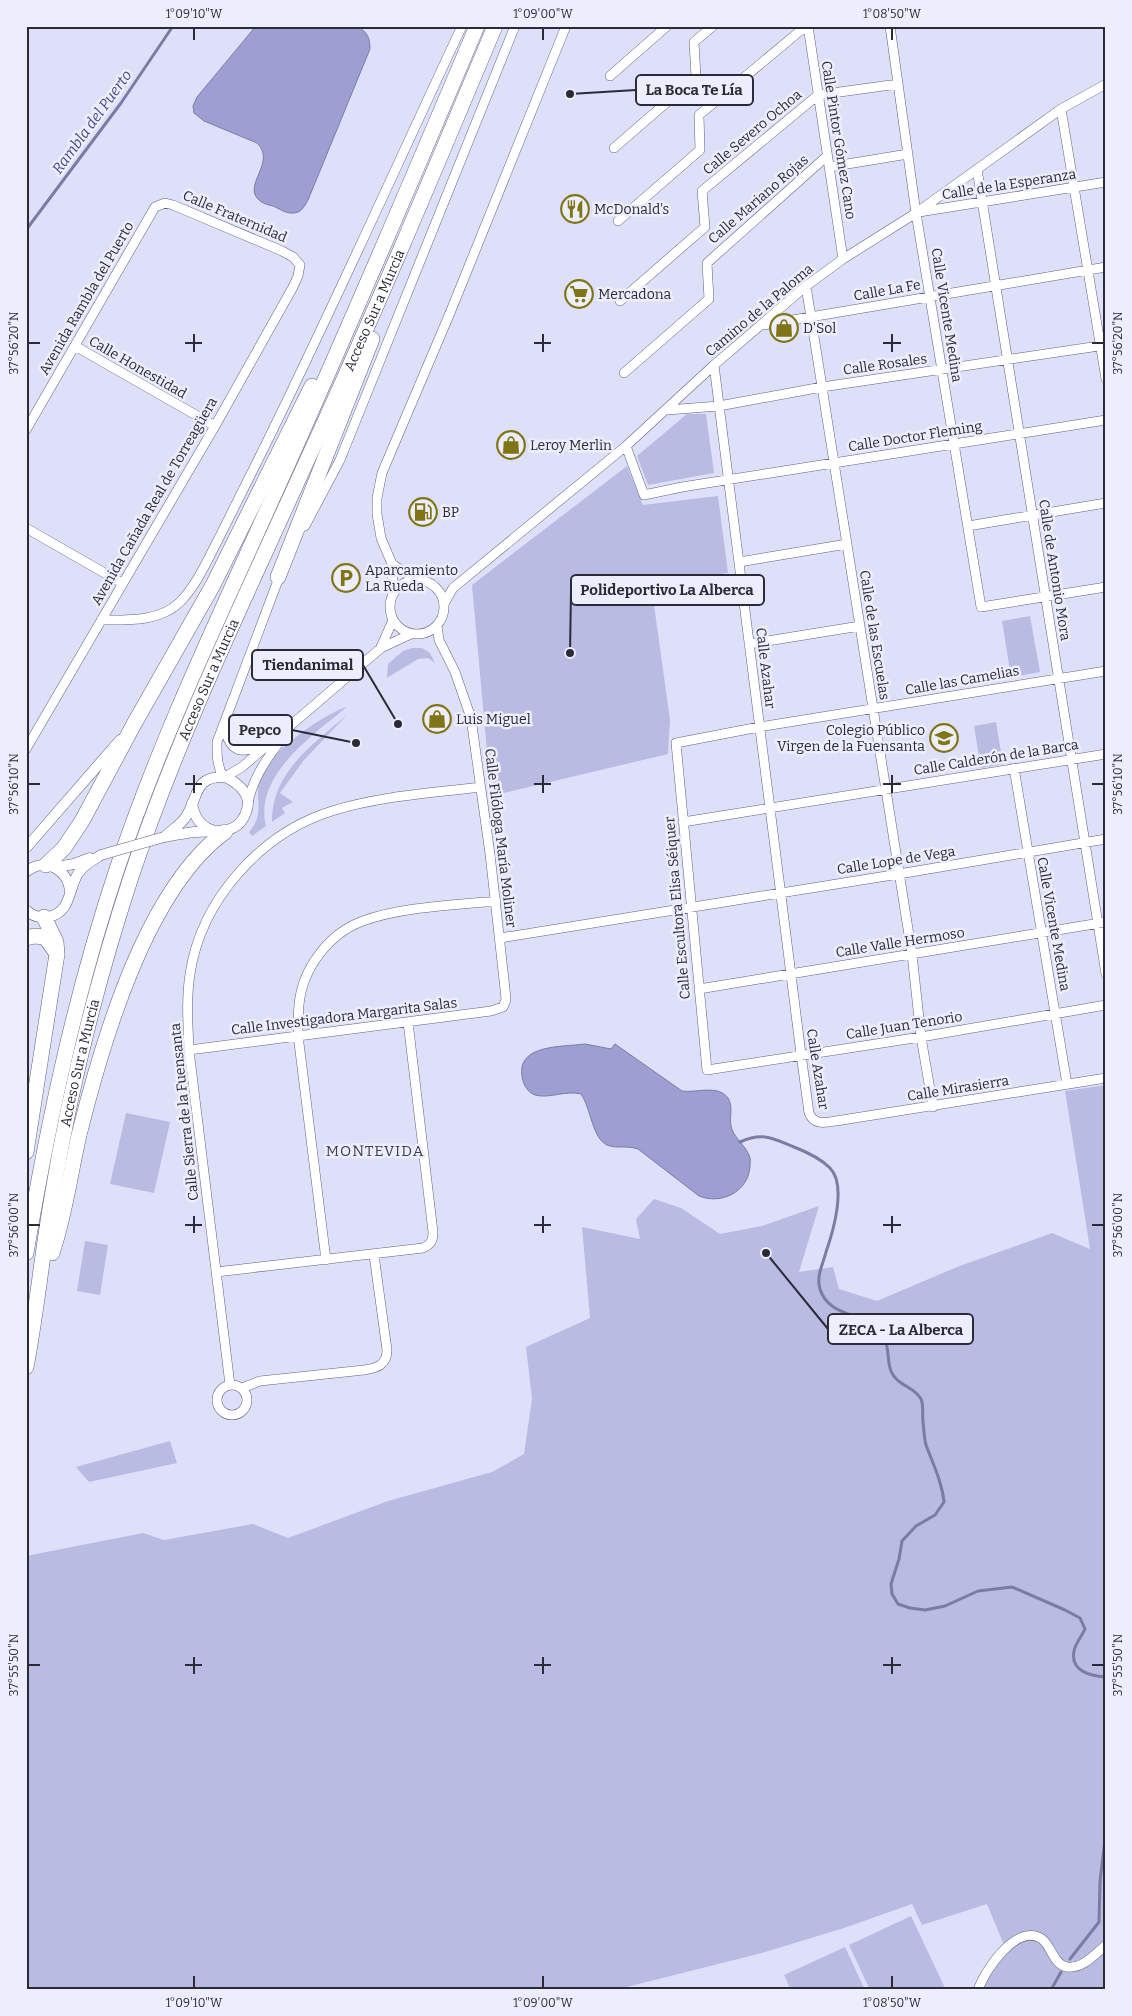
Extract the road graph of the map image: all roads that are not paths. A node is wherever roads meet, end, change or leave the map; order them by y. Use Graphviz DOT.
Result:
graph roads {
  1 [pos="462,26"];
  2 [pos="477,26"];
  3 [pos="495,26"];
  4 [pos="515,26"];
  5 [pos="566,26"];
  6 [pos="667,26"];
  7 [pos="713,26"];
  8 [pos="807,26"];
  9 [pos="890,26"];
  10 [pos="610,76"];
  11 [pos="898,84"];
  12 [pos="1106,84"];
  13 [pos="818,94"];
  14 [pos="1061,109"];
  15 [pos="447,142"];
  16 [pos="614,148"];
  17 [pos="908,154"];
  18 [pos="827,156"];
  19 [pos="829,167"];
  20 [pos="976,169"];
  21 [pos="1106,182"];
  22 [pos="1074,187"];
  23 [pos="982,203"];
  24 [pos="155,207"];
  25 [pos="916,213"];
  26 [pos="618,222"];
  27 [pos="843,259"];
  28 [pos="300,265"];
  29 [pos="1106,267"];
  30 [pos="1088,270"];
  31 [pos="806,286"];
  32 [pos="995,286"];
  33 [pos="930,297"];
  34 [pos="620,301"];
  35 [pos="811,317"];
  36 [pos="762,325"];
  37 [pos="75,346"];
  38 [pos="1103,346"];
  39 [pos="1007,360"];
  40 [pos="714,365"];
  41 [pos="942,369"];
  42 [pos="624,373"];
  43 [pos="327,375"];
  44 [pos="1106,379"];
  45 [pos="822,387"];
  46 [pos="719,406"];
  47 [pos="668,410"];
  48 [pos="1106,420"];
  49 [pos="215,426"];
  50 [pos="26,430"];
  51 [pos="1019,434"];
  52 [pos="954,444"];
  53 [pos="626,446"];
  54 [pos="834,463"];
  55 [pos="728,480"];
  56 [pos="1106,502"];
  57 [pos="1032,515"];
  58 [pos="968,526"];
  59 [pos="26,528"];
  60 [pos="847,544"];
  61 [pos="739,562"];
  62 [pos="392,564"];
  63 [pos="278,577"];
  64 [pos="416,580"];
  65 [pos="122,583"];
  66 [pos="1106,587"];
  67 [pos="453,588"];
  68 [pos="440,591"];
  69 [pos="393,594"];
  70 [pos="1045,597"];
  71 [pos="444,602"];
  72 [pos="101,620"];
  73 [pos="393,620"];
  74 [pos="437,626"];
  75 [pos="860,626"];
  76 [pos="411,634"];
  77 [pos="424,634"];
  78 [pos="749,644"];
  79 [pos="381,648"];
  80 [pos="442,648"];
  81 [pos="1106,671"];
  82 [pos="1058,678"];
  83 [pos="873,709"];
  84 [pos="296,720"];
  85 [pos="134,724"];
  86 [pos="224,724"];
  87 [pos="760,728"];
  88 [pos="676,743"];
  89 [pos="27,747"];
  90 [pos="1106,754"];
  91 [pos="1071,759"];
  92 [pos="1014,768"];
  93 [pos="224,777"];
  94 [pos="481,787"];
  95 [pos="886,789"];
  96 [pos="248,802"];
  97 [pos="192,803"];
  98 [pos="770,808"];
  99 [pos="683,822"];
  100 [pos="220,832"];
  101 [pos="164,837"];
  102 [pos="1106,838"];
  103 [pos="1085,842"];
  104 [pos="26,848"];
  105 [pos="1028,853"];
  106 [pos="101,855"];
  107 [pos="51,866"];
  108 [pos="26,872"];
  109 [pos="899,874"];
  110 [pos="780,892"];
  111 [pos="70,893"];
  112 [pos="496,901"];
  113 [pos="691,907"];
  114 [pos="26,910"];
  115 [pos="41,917"];
  116 [pos="26,922"];
  117 [pos="1102,922"];
  118 [pos="1042,932"];
  119 [pos="26,938"];
  120 [pos="500,938"];
  121 [pos="57,954"];
  122 [pos="912,954"];
  123 [pos="790,974"];
  124 [pos="1106,974"];
  125 [pos="699,989"];
  126 [pos="1106,1005"];
  127 [pos="503,1007"];
  128 [pos="1055,1013"];
  129 [pos="408,1022"];
  130 [pos="298,1036"];
  131 [pos="921,1037"];
  132 [pos="189,1050"];
  133 [pos="801,1054"];
  134 [pos="706,1070"];
  135 [pos="1106,1078"];
  136 [pos="1067,1084"];
  137 [pos="933,1107"];
  138 [pos="814,1121"];
  139 [pos="26,1152"];
  140 [pos="26,1254"];
  141 [pos="374,1255"];
  142 [pos="326,1260"];
  143 [pos="216,1272"];
  144 [pos="38,1295"];
  145 [pos="26,1367"];
  146 [pos="230,1385"];
  147 [pos="242,1388"];
  148 [pos="1106,1945"];
  149 [pos="978,1990"];
  1 -- 72 [label="street"];
  2 -- 43 [label="highway, Acceso Sur a Murcia"];
  3 -- 15 [label="highway, Acceso Sur a Murcia"];
  4 -- 63 [label="street"];
  5 -- 62 [label="street"];
  6 -- 10 [label="street"];
  7 -- 16 [label="street"];
  8 -- 13 [label="street, Calle Pintor Gómez Cano"];
  8 -- 26 [label="street"];
  9 -- 11 [label="street, Calle Vicente Medina"];
  11 -- 13 [label="street"];
  11 -- 17 [label="street, Calle Vicente Medina"];
  12 -- 14 [label="street, Camino de la Paloma"];
  13 -- 18 [label="street, Calle Pintor Gómez Cano"];
  13 -- 34 [label="street, Calle Severo Ochoa"];
  14 -- 20 [label="street, Camino de la Paloma"];
  14 -- 22 [label="street"];
  15 -- 63 [label="highway"];
  15 -- 144 [label="highway, Acceso Sur a Murcia"];
  17 -- 19 [label="street"];
  17 -- 25 [label="street, Calle Vicente Medina"];
  18 -- 19 [label="street, Calle Pintor Gómez Cano"];
  18 -- 42 [label="street, Calle Mariano Rojas"];
  19 -- 27 [label="street, Calle Pintor Gómez Cano"];
  20 -- 23 [label="street, Calle de Antonio Mora"];
  20 -- 25 [label="street, Camino de la Paloma"];
  21 -- 22 [label="street, Calle de la Esperanza"];
  22 -- 23 [label="street, Calle de la Esperanza"];
  22 -- 30 [label="street"];
  23 -- 25 [label="street, Calle de la Esperanza"];
  23 -- 32 [label="street, Calle de Antonio Mora"];
  24 -- 28 [label="street, Calle Fraternidad"];
  24 -- 37 [label="street, Avenida Rambla del Puerto"];
  25 -- 27 [label="street, Camino de la Paloma"];
  25 -- 33 [label="street, Calle Vicente Medina"];
  27 -- 31 [label="street, Camino de la Paloma"];
  28 -- 49 [label="street, Avenida Cañada Real de Torreagüera"];
  29 -- 30 [label="street, Calle La Fe"];
  30 -- 32 [label="street, Calle La Fe"];
  30 -- 38 [label="street"];
  31 -- 35 [label="street, Calle de las Escuelas"];
  31 -- 36 [label="street, Camino de la Paloma"];
  32 -- 33 [label="street, Calle La Fe"];
  32 -- 39 [label="street, Calle de Antonio Mora"];
  33 -- 35 [label="street, Calle La Fe"];
  33 -- 41 [label="street, Calle Vicente Medina"];
  35 -- 36 [label="street, Calle La Fe"];
  35 -- 45 [label="street, Calle de las Escuelas"];
  36 -- 40 [label="street, Camino de la Paloma"];
  37 -- 49 [label="street, Calle Honestidad"];
  37 -- 50 [label="street, Avenida Rambla del Puerto"];
  38 -- 39 [label="street, Calle Rosales"];
  38 -- 44 [label="street"];
  39 -- 41 [label="street, Calle Rosales"];
  39 -- 51 [label="street, Calle de Antonio Mora"];
  40 -- 46 [label="street, Calle Azahar"];
  40 -- 47 [label="street, Camino de la Paloma"];
  41 -- 45 [label="street, Calle Rosales"];
  41 -- 52 [label="street, Calle Vicente Medina"];
  43 -- 85 [label="highway"];
  43 -- 140 [label="highway, Acceso Sur a Murcia"];
  45 -- 46 [label="street, Calle Rosales"];
  45 -- 54 [label="street, Calle de las Escuelas"];
  46 -- 47 [label="street, Calle Rosales"];
  46 -- 55 [label="street, Calle Azahar"];
  47 -- 53 [label="street, Camino de la Paloma"];
  48 -- 51 [label="street, Calle Doctor Fleming"];
  49 -- 65 [label="street, Avenida Cañada Real de Torreagüera"];
  51 -- 52 [label="street, Calle Doctor Fleming"];
  51 -- 57 [label="street, Calle de Antonio Mora"];
  52 -- 54 [label="street, Calle Doctor Fleming"];
  52 -- 58 [label="street, Calle Vicente Medina"];
  53 -- 55 [label="street, Calle Doctor Fleming"];
  53 -- 67 [label="street, Camino de la Paloma"];
  54 -- 55 [label="street, Calle Doctor Fleming"];
  54 -- 60 [label="street, Calle de las Escuelas"];
  55 -- 61 [label="street, Calle Azahar"];
  56 -- 57 [label="street"];
  57 -- 58 [label="street"];
  57 -- 70 [label="street, Calle de Antonio Mora"];
  58 -- 70 [label="street, Calle Vicente Medina"];
  59 -- 65 [label="street"];
  60 -- 61 [label="street"];
  60 -- 75 [label="street, Calle de las Escuelas"];
  61 -- 78 [label="street, Calle Azahar"];
  62 -- 64 [label="street"];
  62 -- 69 [label="street"];
  63 -- 86 [label="street"];
  64 -- 68 [label="street"];
  64 -- 69 [label="street"];
  65 -- 72 [label="street, Avenida Cañada Real de Torreagüera"];
  66 -- 70 [label="street"];
  67 -- 68 [label="street, Camino de la Paloma"];
  67 -- 71 [label="street, Camino de la Paloma"];
  68 -- 71 [label="street"];
  69 -- 73 [label="street"];
  70 -- 82 [label="street, Calle de Antonio Mora"];
  71 -- 74 [label="street"];
  72 -- 89 [label="street, Avenida Cañada Real de Torreagüera"];
  73 -- 76 [label="street"];
  73 -- 79 [label="street"];
  74 -- 77 [label="street"];
  74 -- 80 [label="street, Calle Filóloga María Moliner"];
  75 -- 78 [label="street"];
  75 -- 83 [label="street, Calle de las Escuelas"];
  76 -- 77 [label="street"];
  76 -- 79 [label="street"];
  77 -- 80 [label="street, Calle Filóloga María Moliner"];
  78 -- 87 [label="street, Calle Azahar"];
  79 -- 84 [label="street"];
  80 -- 94 [label="street, Calle Filóloga María Moliner"];
  81 -- 82 [label="street, Calle las Camelias"];
  82 -- 83 [label="street, Calle las Camelias"];
  82 -- 91 [label="street, Calle de Antonio Mora"];
  83 -- 87 [label="street, Calle las Camelias"];
  83 -- 95 [label="street, Calle de las Escuelas"];
  84 -- 86 [label="street"];
  84 -- 93 [label="street"];
  84 -- 96 [label="street"];
  85 -- 104 [label="street"];
  85 -- 107 [label="highway"];
  86 -- 93 [label="street"];
  87 -- 88 [label="street, Calle las Camelias"];
  87 -- 98 [label="street, Calle Azahar"];
  88 -- 99 [label="street, Calle Escultora Elisa Séiquer"];
  90 -- 91 [label="street, Calle Calderón de la Barca"];
  91 -- 92 [label="street, Calle Calderón de la Barca"];
  91 -- 103 [label="street, Calle de Antonio Mora"];
  92 -- 95 [label="street, Calle Calderón de la Barca"];
  92 -- 105 [label="street, Calle Vicente Medina"];
  93 -- 96 [label="street"];
  93 -- 97 [label="street"];
  94 -- 112 [label="street, Calle Filóloga María Moliner"];
  94 -- 132 [label="street, Calle Sierra de la Fuensanta"];
  95 -- 98 [label="street, Calle Calderón de la Barca"];
  95 -- 109 [label="street, Calle de las Escuelas"];
  96 -- 100 [label="street"];
  97 -- 100 [label="street"];
  97 -- 101 [label="street"];
  98 -- 99 [label="street, Calle Calderón de la Barca"];
  98 -- 110 [label="street, Calle Azahar"];
  99 -- 113 [label="street, Calle Escultora Elisa Séiquer"];
  100 -- 101 [label="street"];
  100 -- 144 [label="highway"];
  101 -- 106 [label="street, bridge"];
  102 -- 103 [label="street, Calle Lope de Vega"];
  103 -- 105 [label="street, Calle Lope de Vega"];
  103 -- 117 [label="street, Calle de Antonio Mora"];
  105 -- 109 [label="street, Calle Lope de Vega"];
  105 -- 118 [label="street, Calle Vicente Medina"];
  106 -- 107 [label="street"];
  106 -- 111 [label="street"];
  107 -- 108 [label="street"];
  107 -- 111 [label="street"];
  109 -- 110 [label="street, Calle Lope de Vega"];
  109 -- 122 [label="street, Calle de las Escuelas"];
  110 -- 113 [label="street, Calle Lope de Vega"];
  110 -- 123 [label="street, Calle Azahar"];
  111 -- 115 [label="street"];
  112 -- 120 [label="street, Calle Filóloga María Moliner"];
  112 -- 130 [label="street"];
  113 -- 120 [label="street, Calle Lope de Vega"];
  113 -- 125 [label="street, Calle Escultora Elisa Séiquer"];
  114 -- 115 [label="street"];
  115 -- 116 [label="street"];
  115 -- 121 [label="highway"];
  117 -- 118 [label="street, Calle Valle Hermoso"];
  117 -- 124 [label="street, Calle de Antonio Mora"];
  118 -- 122 [label="street, Calle Valle Hermoso"];
  118 -- 128 [label="street, Calle Vicente Medina"];
  119 -- 121 [label="highway"];
  120 -- 127 [label="street, Calle Filóloga María Moliner"];
  121 -- 139 [label="highway"];
  122 -- 123 [label="street, Calle Valle Hermoso"];
  122 -- 131 [label="street, Calle de las Escuelas"];
  123 -- 125 [label="street, Calle Valle Hermoso"];
  123 -- 133 [label="street, Calle Azahar"];
  125 -- 134 [label="street, Calle Escultora Elisa Séiquer"];
  126 -- 128 [label="street, Calle Juan Tenorio"];
  127 -- 129 [label="street, Calle Investigadora Margarita Salas"];
  128 -- 131 [label="street, Calle Juan Tenorio"];
  128 -- 136 [label="street, Calle Vicente Medina"];
  129 -- 130 [label="street, Calle Investigadora Margarita Salas"];
  129 -- 141 [label="street"];
  130 -- 132 [label="street, Calle Investigadora Margarita Salas"];
  130 -- 142 [label="street"];
  131 -- 133 [label="street, Calle Juan Tenorio"];
  131 -- 137 [label="street, Calle de las Escuelas"];
  132 -- 143 [label="street, Calle Sierra de la Fuensanta"];
  133 -- 134 [label="street, Calle Juan Tenorio"];
  133 -- 138 [label="street, Calle Azahar"];
  135 -- 136 [label="street, Calle Mirasierra"];
  136 -- 137 [label="street, Calle Mirasierra"];
  137 -- 138 [label="street, Calle Mirasierra"];
  141 -- 142 [label="street"];
  141 -- 147 [label="street"];
  142 -- 143 [label="street"];
  143 -- 146 [label="street, Calle Sierra de la Fuensanta"];
  144 -- 145 [label="highway, Acceso Sur a Murcia"];
  146 -- 147 [label="street"];
  146 -- 147 [label="street"];
  148 -- 149 [label="street"];
}
